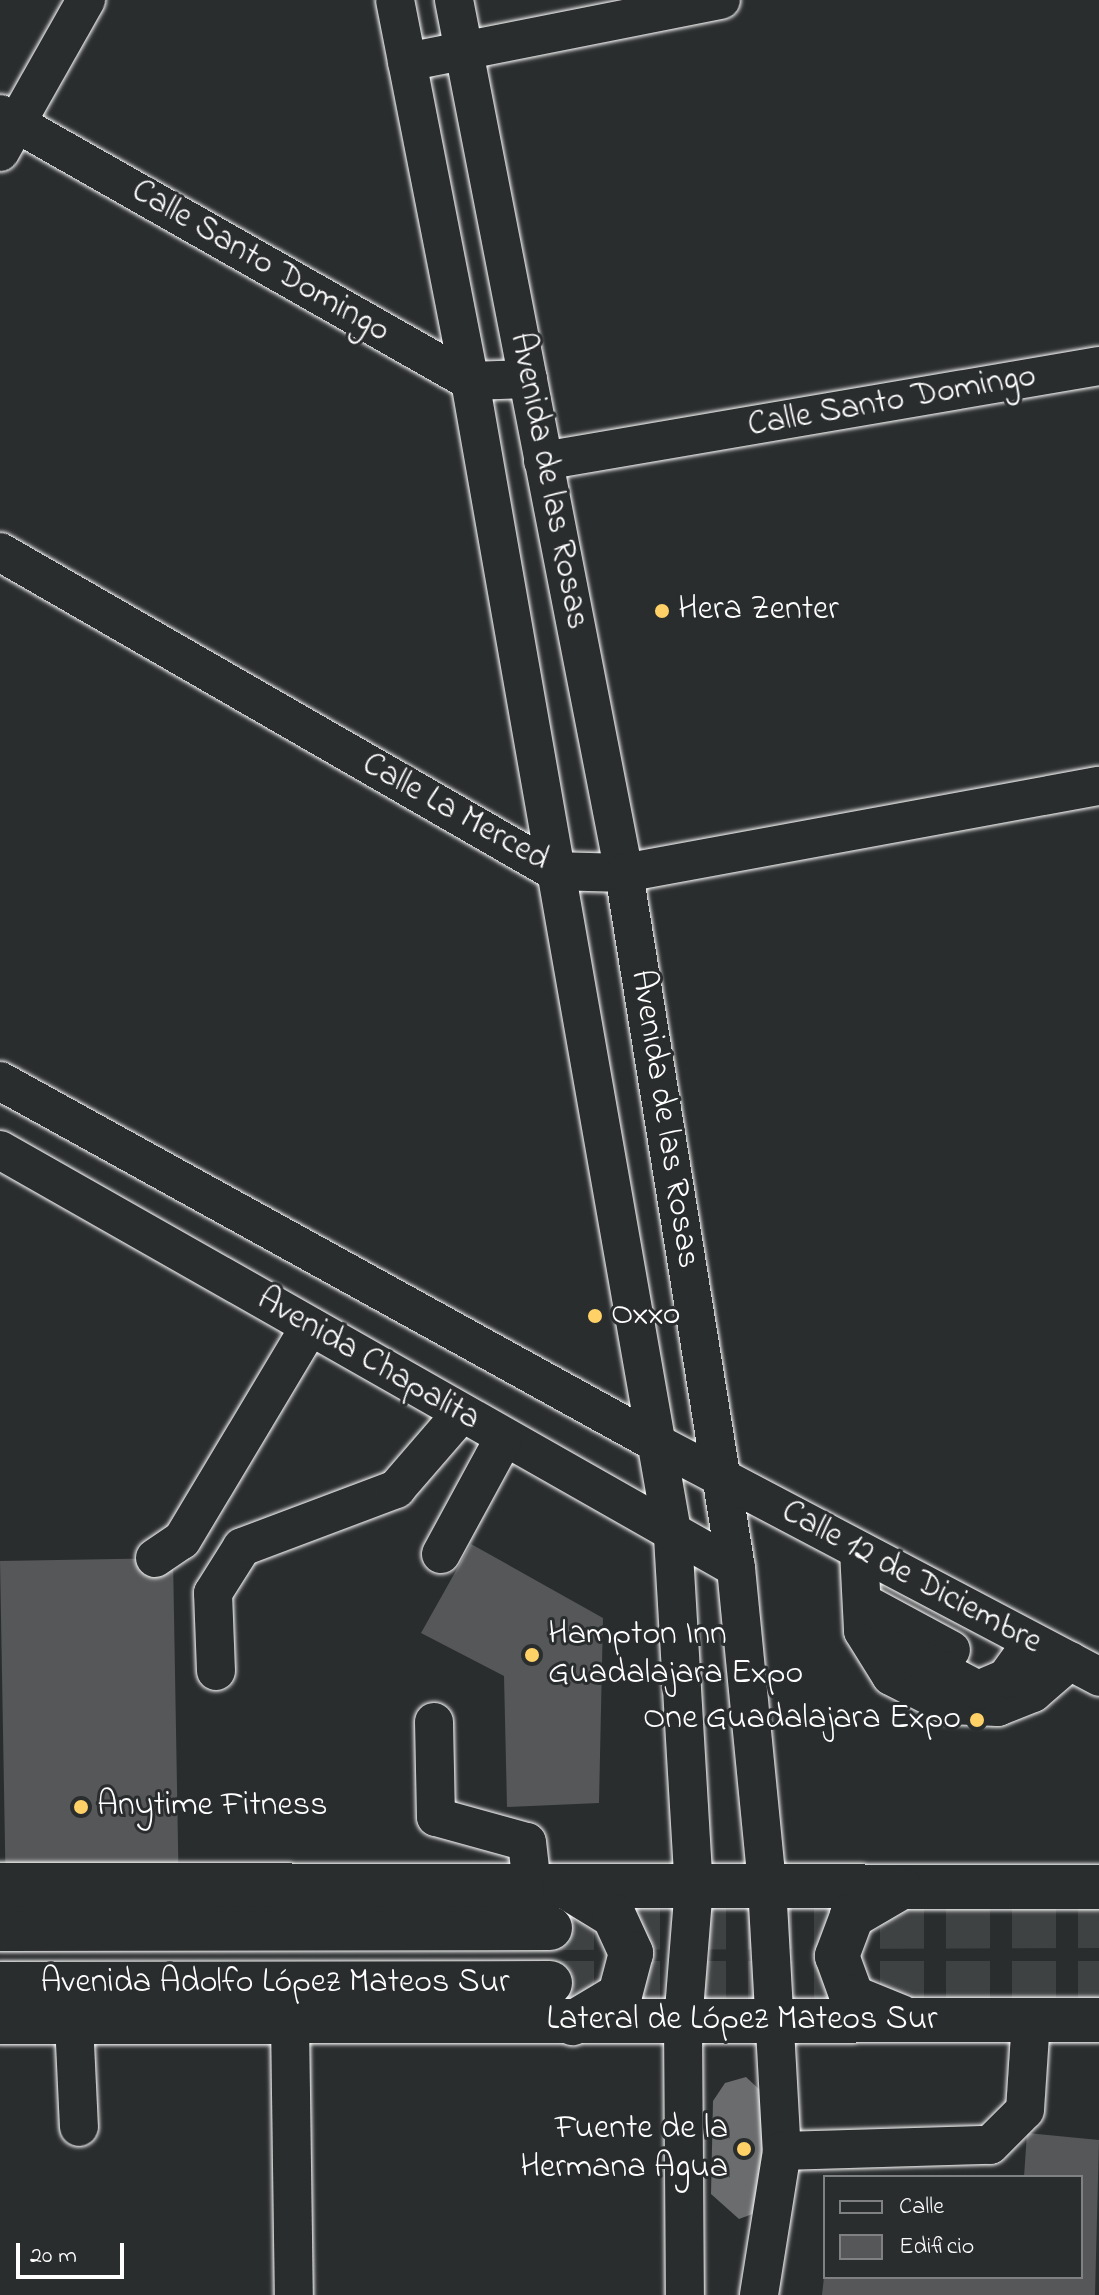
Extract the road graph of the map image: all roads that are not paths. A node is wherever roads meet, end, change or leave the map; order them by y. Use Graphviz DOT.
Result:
graph roads {
  1 [pos="86,0"];
  2 [pos="395,0"];
  3 [pos="454,0"];
  4 [pos="721,0"];
  5 [pos="464,49"];
  6 [pos="407,62"];
  7 [pos="5,130"];
  8 [pos="1099,366"];
  9 [pos="528,379"];
  10 [pos="470,381"];
  11 [pos="543,461"];
  12 [pos="0,552"];
  13 [pos="1099,786"];
  14 [pos="554,871"];
  15 [pos="624,873"];
  16 [pos="0,1081"];
  17 [pos="0,1150"];
  18 [pos="156,1167"];
  19 [pos="127,1220"];
  20 [pos="310,1326"];
  21 [pos="461,1414"];
  22 [pos="504,1438"];
  23 [pos="658,1444"];
  24 [pos="723,1480"];
  25 [pos="673,1537"];
  26 [pos="859,1551"];
  27 [pos="441,1554"];
  28 [pos="155,1558"];
  29 [pos="736,1568"];
  30 [pos="862,1602"];
  31 [pos="1032,1642"];
  32 [pos="904,1651"];
  33 [pos="971,1661"];
  34 [pos="1084,1669"];
  35 [pos="216,1671"];
  36 [pos="434,1722"];
  37 [pos="0,1885"];
  38 [pos="548,1886"];
  39 [pos="694,1886"];
  40 [pos="767,1886"];
  41 [pos="1099,1887"];
  42 [pos="900,1888"];
  43 [pos="550,1928"];
  44 [pos="0,1929"];
  45 [pos="550,1983"];
  46 [pos="0,1984"];
  47 [pos="909,2019"];
  48 [pos="1031,2020"];
  49 [pos="1099,2020"];
  50 [pos="0,2022"];
  51 [pos="74,2022"];
  52 [pos="290,2022"];
  53 [pos="573,2023"];
  54 [pos="683,2023"];
  55 [pos="774,2025"];
  56 [pos="79,2127"];
  57 [pos="782,2151"];
  58 [pos="294,2295"];
  59 [pos="685,2295"];
  60 [pos="759,2295"];
  1 -- 7 [label="street"];
  2 -- 6 [label="street, Avenida de las Rosas"];
  3 -- 5 [label="street, Avenida de las Rosas"];
  4 -- 5 [label="street"];
  5 -- 6 [label="street"];
  5 -- 9 [label="street, Avenida de las Rosas"];
  6 -- 10 [label="street, Avenida de las Rosas"];
  7 -- 10 [label="street, Calle Santo Domingo"];
  8 -- 11 [label="street, Calle Santo Domingo"];
  9 -- 10 [label="street"];
  9 -- 11 [label="street, Avenida de las Rosas"];
  10 -- 14 [label="street, Avenida de las Rosas"];
  11 -- 15 [label="street, Avenida de las Rosas"];
  12 -- 14 [label="street, Calle La Merced"];
  13 -- 15 [label="street, Calle La Merced"];
  14 -- 15 [label="street, Calle La Merced"];
  14 -- 23 [label="street, Avenida de las Rosas"];
  15 -- 24 [label="street, Avenida de las Rosas"];
  16 -- 18 [label="street, Avenida Chapalita"];
  17 -- 19 [label="street, Avenida Chapalita"];
  18 -- 19 [label="street"];
  18 -- 23 [label="street, Avenida Chapalita"];
  19 -- 20 [label="street, Avenida Chapalita"];
  20 -- 21 [label="street, Avenida Chapalita"];
  20 -- 28 [label="street"];
  21 -- 22 [label="street, Avenida Chapalita"];
  21 -- 35 [label="street"];
  22 -- 25 [label="street, Avenida Chapalita"];
  22 -- 27 [label="street"];
  23 -- 24 [label="street, Avenida Chapalita"];
  23 -- 25 [label="street, Avenida de las Rosas"];
  24 -- 26 [label="street, Calle 12 de Diciembre"];
  24 -- 29 [label="street, Avenida de las Rosas"];
  25 -- 29 [label="street, Avenida Chapalita"];
  25 -- 39 [label="street, Avenida de las Rosas"];
  26 -- 30 [label="street"];
  26 -- 31 [label="street, Calle 12 de Diciembre"];
  29 -- 40 [label="street, Avenida de las Rosas"];
  30 -- 33 [label="street"];
  30 -- 34 [label="street"];
  31 -- 32 [label="street"];
  31 -- 34 [label="street, Calle 12 de Diciembre"];
  36 -- 38 [label="street"];
  37 -- 38 [label="main road"];
  38 -- 39 [label="main road"];
  38 -- 53 [label="main road"];
  39 -- 40 [label="main road"];
  39 -- 54 [label="street, Avenida de las Rosas"];
  40 -- 42 [label="main road"];
  40 -- 55 [label="street, Avenida de las Rosas"];
  41 -- 42 [label="main road"];
  42 -- 47 [label="main road"];
  43 -- 44 [label="main road, Avenida Adolfo López Mateos Sur"];
  45 -- 46 [label="main road, Avenida Adolfo López Mateos Sur"];
  47 -- 48 [label="main road, Lateral de López Mateos Sur"];
  47 -- 55 [label="main road, Lateral de López Mateos Sur"];
  48 -- 49 [label="main road, Lateral de López Mateos Sur"];
  48 -- 57 [label="street"];
  50 -- 51 [label="main road, Lateral de López Mateos Sur"];
  51 -- 52 [label="main road, Lateral de López Mateos Sur"];
  51 -- 56 [label="street"];
  52 -- 53 [label="main road, Lateral de López Mateos Sur"];
  52 -- 58 [label="street"];
  53 -- 54 [label="main road, Lateral de López Mateos Sur"];
  54 -- 55 [label="main road, Lateral de López Mateos Sur"];
  54 -- 59 [label="street, Avenida de las Rosas"];
  55 -- 57 [label="street, Avenida de las Rosas"];
  57 -- 60 [label="street, Avenida de las Rosas"];
}
